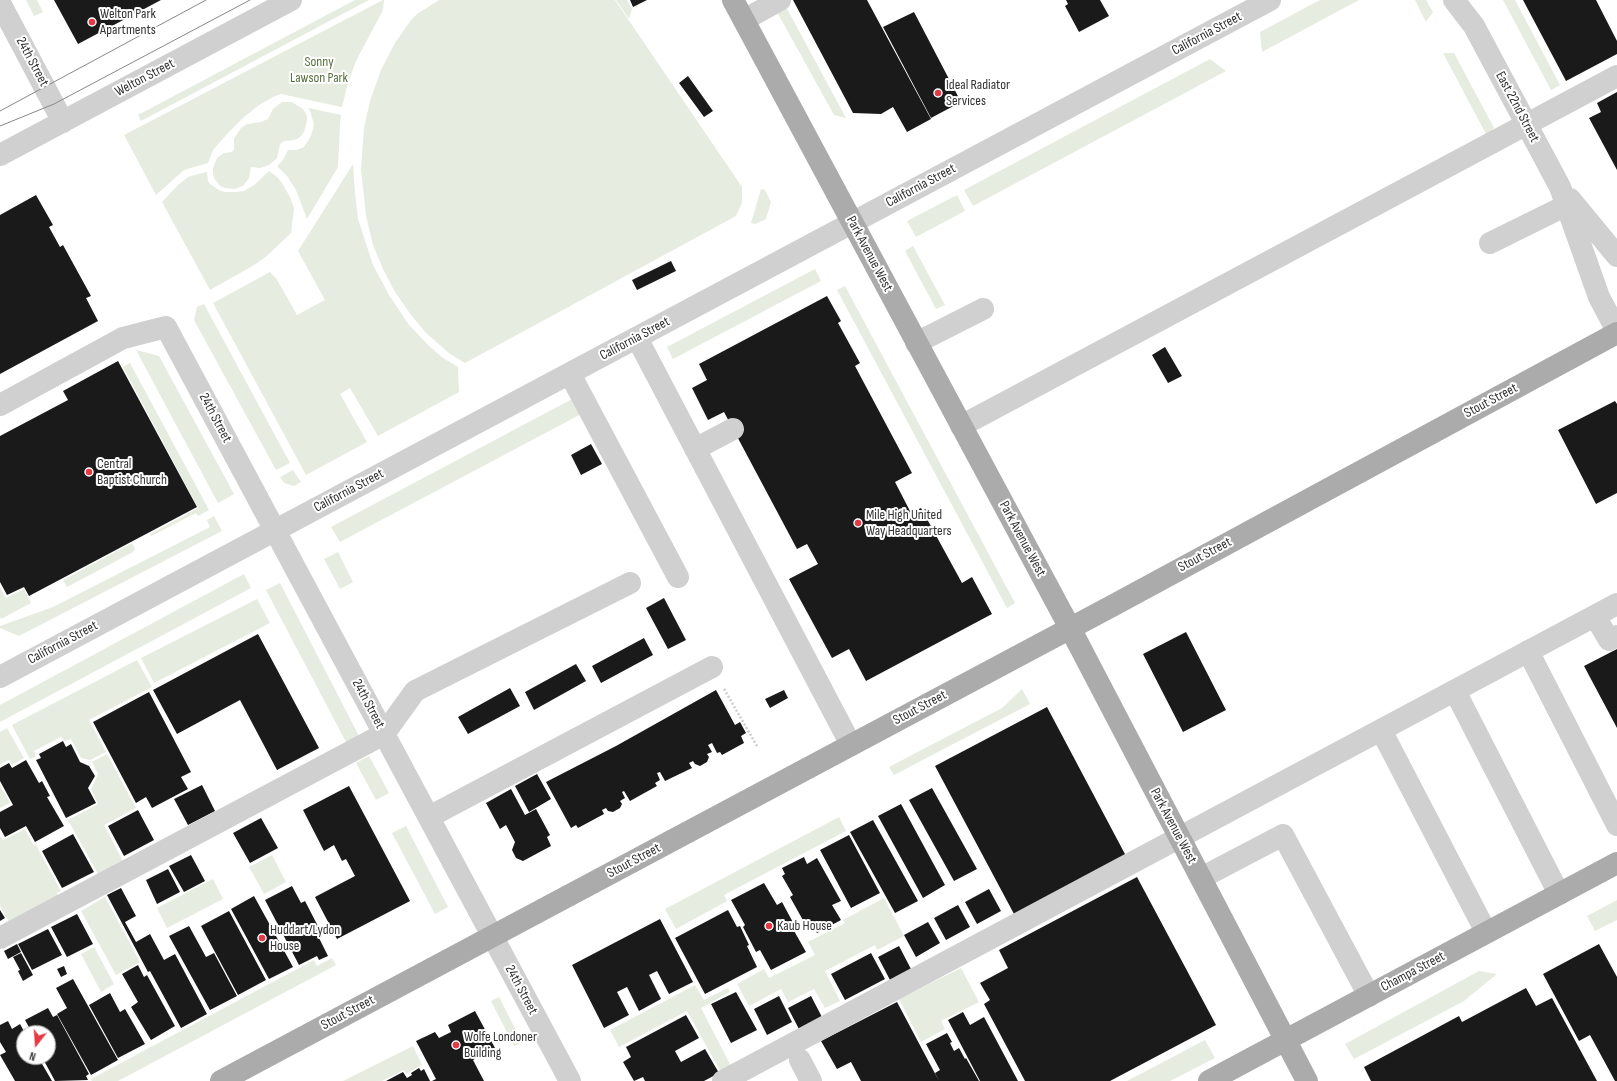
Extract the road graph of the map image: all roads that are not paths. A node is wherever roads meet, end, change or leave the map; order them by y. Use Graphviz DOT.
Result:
graph roads {
  1 [pos="291,0"];
  2 [pos="733,0"];
  3 [pos="780,0"];
  4 [pos="1270,0"];
  5 [pos="1454,0"];
  6 [pos="1469,0"];
  7 [pos="0,3"];
  8 [pos="744,20"];
  9 [pos="1474,26"];
  10 [pos="1617,76"];
  11 [pos="63,122"];
  12 [pos="1526,124"];
  13 [pos="0,155"];
  14 [pos="1566,204"];
  15 [pos="852,223"];
  16 [pos="1493,249"];
  17 [pos="1617,256"];
  18 [pos="983,309"];
  19 [pos="1617,332"];
  20 [pos="637,338"];
  21 [pos="916,343"];
  22 [pos="570,374"];
  23 [pos="0,405"];
  24 [pos="961,426"];
  25 [pos="733,429"];
  26 [pos="696,449"];
  27 [pos="274,530"];
  28 [pos="678,577"];
  29 [pos="630,583"];
  30 [pos="1617,604"];
  31 [pos="1595,616"];
  32 [pos="1070,628"];
  33 [pos="1617,636"];
  34 [pos="1528,651"];
  35 [pos="2,669"];
  36 [pos="717,676"];
  37 [pos="1455,690"];
  38 [pos="1381,730"];
  39 [pos="384,734"];
  40 [pos="850,745"];
  41 [pos="429,817"];
  42 [pos="1617,825"];
  43 [pos="1179,837"];
  44 [pos="1617,863"];
  45 [pos="1201,878"];
  46 [pos="1559,894"];
  47 [pos="1486,932"];
  48 [pos="493,936"];
  49 [pos="0,938"];
  50 [pos="1368,996"];
  51 [pos="1285,1040"];
  52 [pos="800,1060"];
  53 [pos="222,1081"];
  54 [pos="570,1081"];
  55 [pos="723,1081"];
  56 [pos="812,1081"];
  57 [pos="1208,1081"];
  58 [pos="1307,1081"];
  1 -- 11 [label="street, Welton Street"];
  2 -- 8 [label="main road, Park Avenue West"];
  3 -- 8 [label="street"];
  4 -- 15 [label="street, California Street"];
  5 -- 9 [label="street, East 22nd Street"];
  6 -- 9 [label="street, East 22nd Street"];
  7 -- 11 [label="street, 24th Street"];
  8 -- 15 [label="main road, Park Avenue West"];
  9 -- 12 [label="street, East 22nd Street"];
  10 -- 12 [label="street"];
  11 -- 13 [label="street, Welton Street"];
  12 -- 14 [label="street, East 22nd Street"];
  12 -- 24 [label="street"];
  14 -- 16 [label="street"];
  14 -- 17 [label="street, East 22nd Street"];
  14 -- 19 [label="street, East 22nd Street"];
  15 -- 20 [label="street, California Street"];
  15 -- 21 [label="main road, Park Avenue West"];
  18 -- 21 [label="street"];
  19 -- 32 [label="main road, Stout Street"];
  20 -- 22 [label="street, California Street"];
  20 -- 26 [label="street"];
  21 -- 24 [label="main road, Park Avenue West"];
  22 -- 27 [label="street, California Street"];
  22 -- 28 [label="street"];
  23 -- 27 [label="street, 24th Street"];
  24 -- 32 [label="main road, Park Avenue West"];
  25 -- 26 [label="street"];
  26 -- 40 [label="street"];
  27 -- 35 [label="street, California Street"];
  27 -- 39 [label="street, 24th Street"];
  29 -- 39 [label="street"];
  30 -- 31 [label="street"];
  31 -- 33 [label="street"];
  31 -- 34 [label="street"];
  32 -- 40 [label="main road, Stout Street"];
  32 -- 43 [label="main road, Park Avenue West"];
  34 -- 37 [label="street"];
  34 -- 42 [label="street"];
  36 -- 41 [label="street"];
  37 -- 38 [label="street"];
  37 -- 46 [label="street"];
  38 -- 43 [label="street"];
  38 -- 47 [label="street"];
  39 -- 41 [label="street, 24th Street"];
  39 -- 49 [label="street"];
  40 -- 48 [label="main road, Stout Street"];
  41 -- 48 [label="street, 24th Street"];
  43 -- 45 [label="main road, Park Avenue West"];
  43 -- 55 [label="street"];
  44 -- 46 [label="main road, Champa Street"];
  45 -- 50 [label="street"];
  45 -- 51 [label="main road, Park Avenue West"];
  46 -- 47 [label="main road, Champa Street"];
  47 -- 50 [label="main road, Champa Street"];
  48 -- 53 [label="main road, Stout Street"];
  48 -- 54 [label="street, 24th Street"];
  50 -- 51 [label="main road, Champa Street"];
  51 -- 57 [label="main road, Champa Street"];
  51 -- 58 [label="main road, Park Avenue West"];
  52 -- 56 [label="street"];
}
